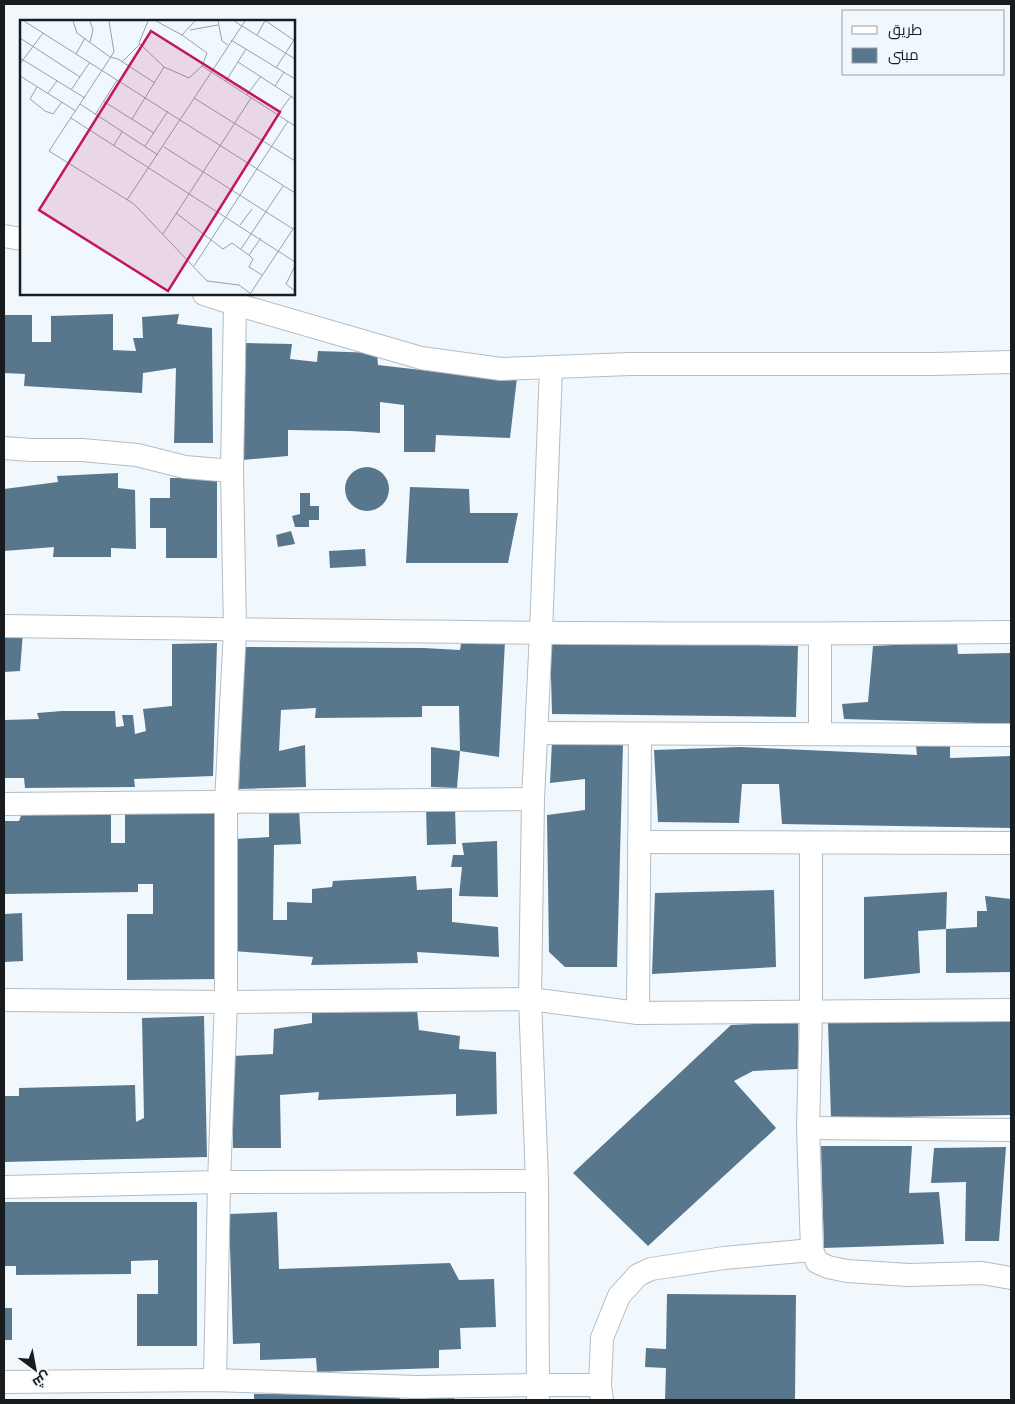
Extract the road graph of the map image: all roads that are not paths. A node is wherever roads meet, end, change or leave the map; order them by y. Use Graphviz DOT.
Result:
graph roads {
  1 [pos="4,236"];
  2 [pos="20,239"];
  3 [pos="207,295"];
  4 [pos="235,304"];
  5 [pos="1011,362"];
  6 [pos="551,368"];
  7 [pos="4,448"];
  8 [pos="232,471"];
  9 [pos="4,626"];
  10 [pos="235,630"];
  11 [pos="541,632"];
  12 [pos="1011,632"];
  13 [pos="820,634"];
  14 [pos="537,734"];
  15 [pos="640,734"];
  16 [pos="820,734"];
  17 [pos="1011,735"];
  18 [pos="533,799"];
  19 [pos="226,802"];
  20 [pos="4,804"];
  21 [pos="639,842"];
  22 [pos="811,843"];
  23 [pos="1011,843"];
  24 [pos="530,999"];
  25 [pos="4,1000"];
  26 [pos="226,1002"];
  27 [pos="1011,1010"];
  28 [pos="812,1012"];
  29 [pos="638,1013"];
  30 [pos="808,1128"];
  31 [pos="1011,1130"];
  32 [pos="537,1181"];
  33 [pos="219,1182"];
  34 [pos="4,1187"];
  35 [pos="812,1250"];
  36 [pos="1011,1278"];
  37 [pos="215,1380"];
  38 [pos="4,1388"];
  39 [pos="245,1391"];
  40 [pos="538,1392"];
  41 [pos="601,1393"];
  42 [pos="416,1394"];
  1 -- 2 [label="street"];
  3 -- 4 [label="street"];
  4 -- 6 [label="street"];
  4 -- 8 [label="street"];
  5 -- 6 [label="street"];
  6 -- 11 [label="street"];
  7 -- 8 [label="street"];
  8 -- 10 [label="street"];
  9 -- 10 [label="street"];
  10 -- 11 [label="street"];
  10 -- 19 [label="street"];
  11 -- 13 [label="street"];
  11 -- 14 [label="street"];
  12 -- 13 [label="street"];
  13 -- 16 [label="street"];
  14 -- 15 [label="street"];
  14 -- 18 [label="street"];
  15 -- 16 [label="street"];
  15 -- 21 [label="street"];
  16 -- 17 [label="street"];
  18 -- 19 [label="street"];
  18 -- 24 [label="street"];
  19 -- 20 [label="street"];
  19 -- 26 [label="street"];
  21 -- 22 [label="street"];
  21 -- 29 [label="street"];
  22 -- 23 [label="street"];
  22 -- 28 [label="street"];
  24 -- 26 [label="street"];
  24 -- 29 [label="street"];
  24 -- 32 [label="street"];
  25 -- 26 [label="street"];
  26 -- 33 [label="street"];
  27 -- 28 [label="street"];
  28 -- 29 [label="street"];
  28 -- 30 [label="street"];
  30 -- 31 [label="street"];
  30 -- 35 [label="street"];
  32 -- 33 [label="street"];
  32 -- 40 [label="street"];
  33 -- 34 [label="street"];
  33 -- 37 [label="street"];
  35 -- 36 [label="street"];
  35 -- 41 [label="street"];
  37 -- 38 [label="street"];
  37 -- 39 [label="street"];
  39 -- 42 [label="street"];
  40 -- 41 [label="street"];
  40 -- 42 [label="street"];
}
